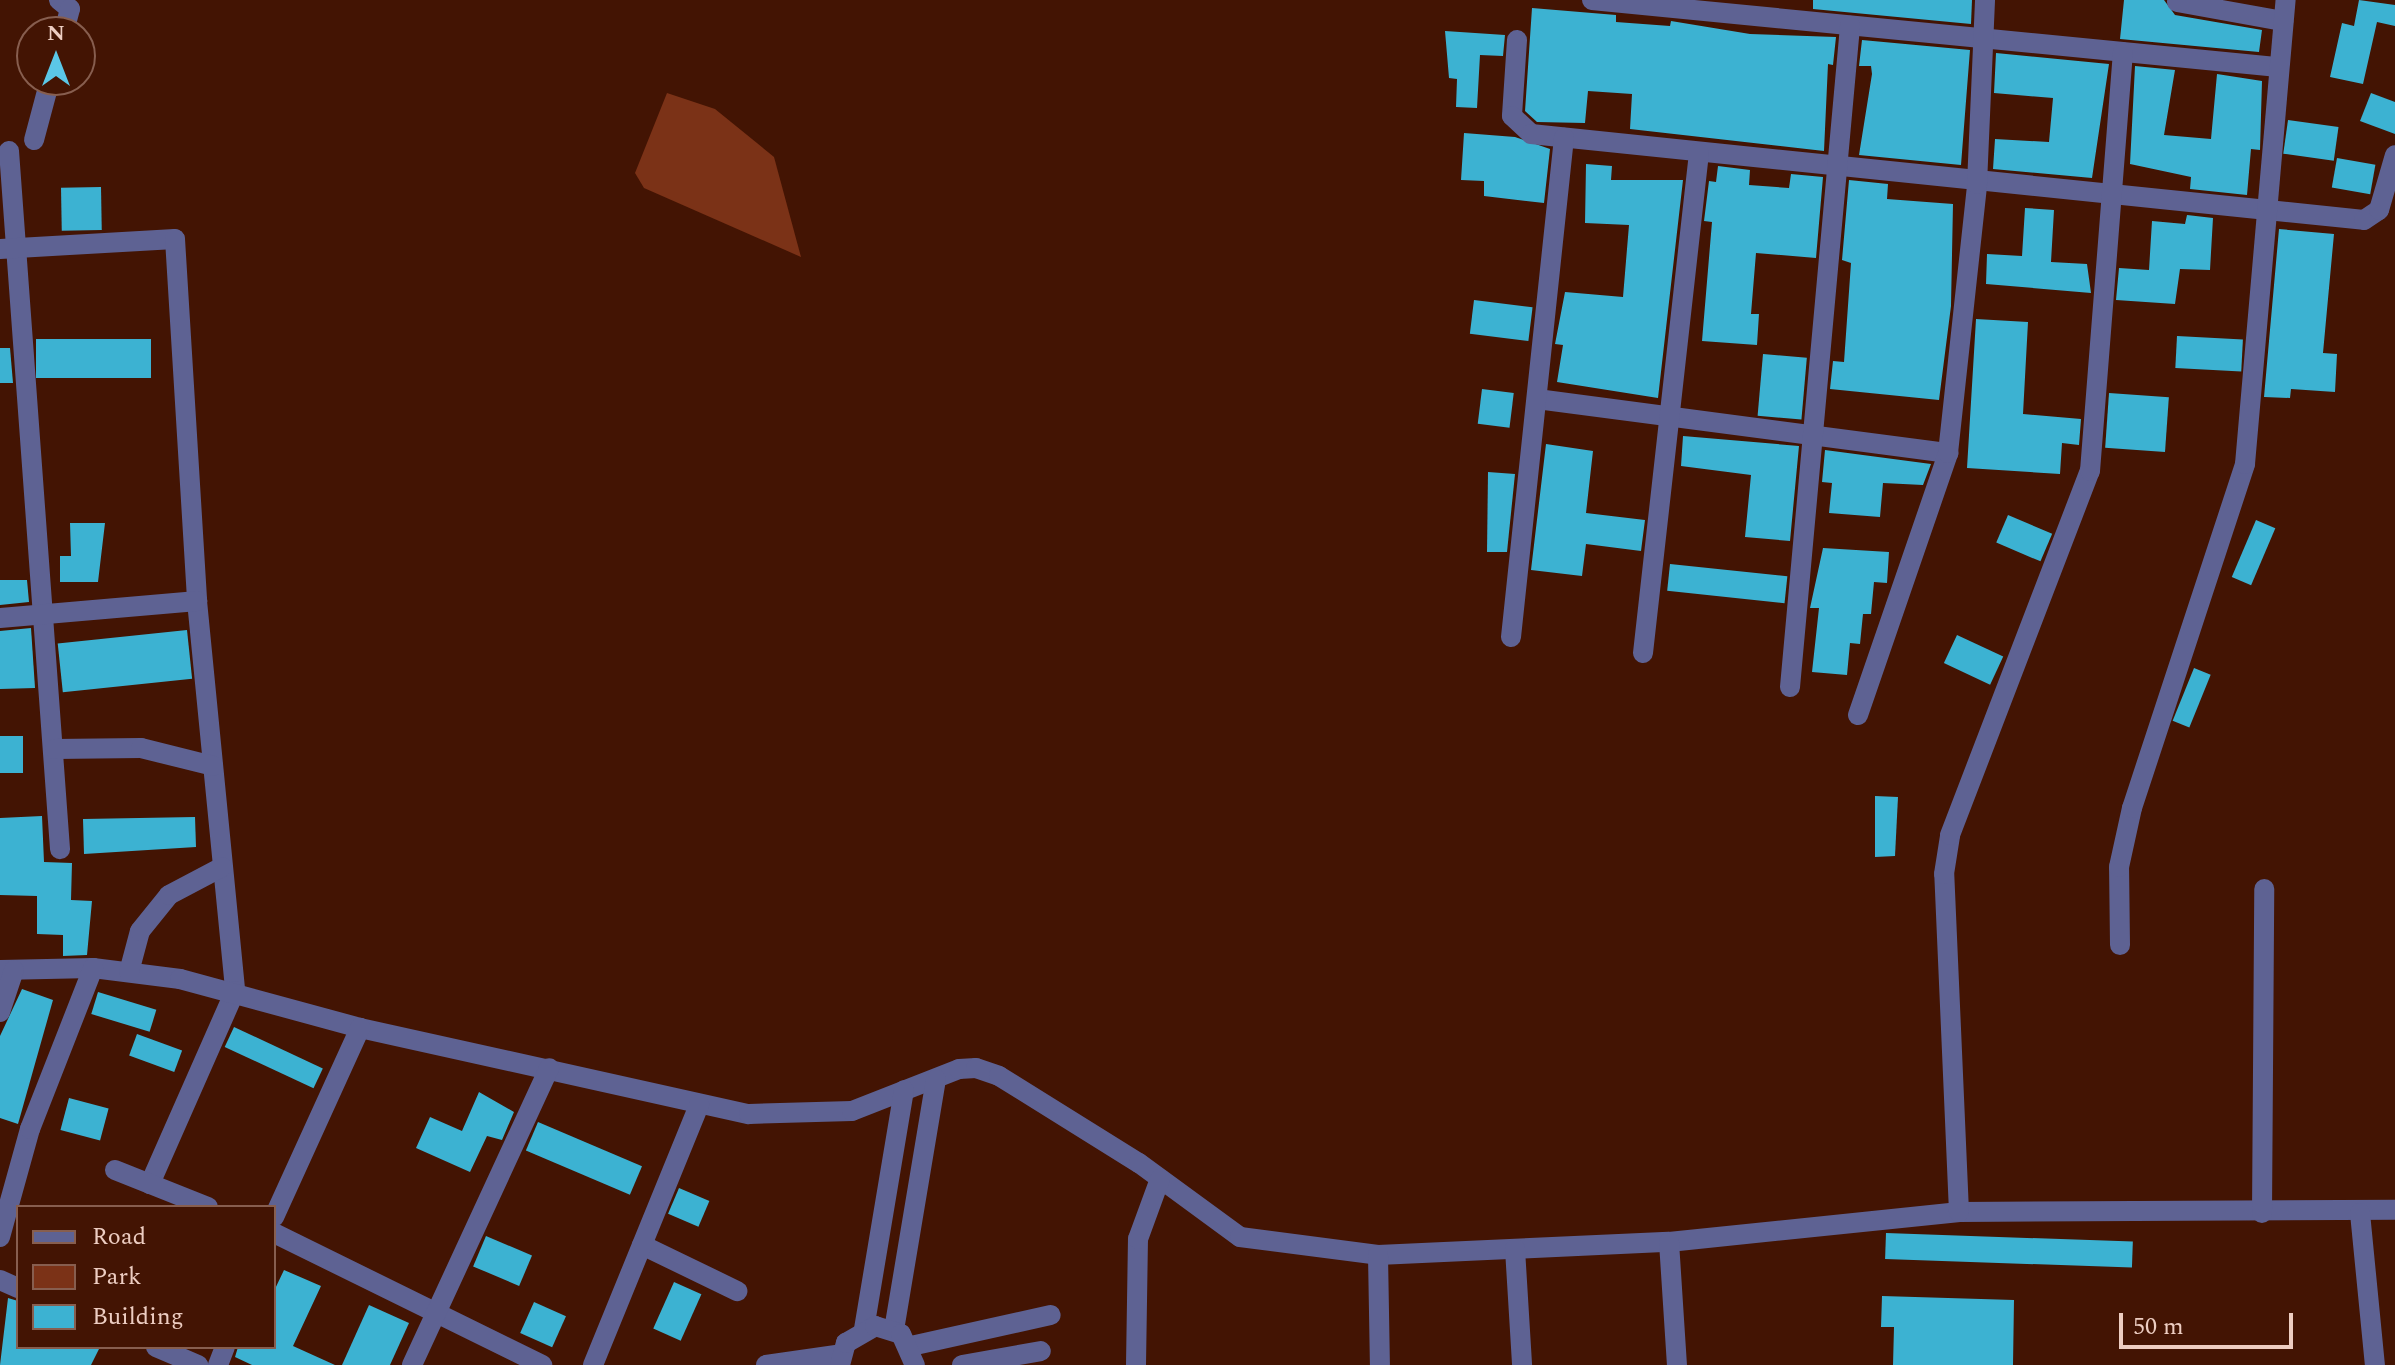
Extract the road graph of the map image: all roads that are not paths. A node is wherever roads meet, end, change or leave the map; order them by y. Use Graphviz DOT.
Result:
graph roads {
  1 [pos="59,0"];
  2 [pos="1592,0"];
  3 [pos="1985,0"];
  4 [pos="2286,0"];
  5 [pos="2177,2"];
  6 [pos="1791,10"];
  7 [pos="68,16"];
  8 [pos="2283,21"];
  9 [pos="1850,26"];
  10 [pos="1984,35"];
  11 [pos="1517,40"];
  12 [pos="2123,52"];
  13 [pos="2276,67"];
  14 [pos="46,96"];
  15 [pos="1564,138"];
  16 [pos="34,140"];
  17 [pos="9,151"];
  18 [pos="1699,153"];
  19 [pos="2395,155"];
  20 [pos="1837,169"];
  21 [pos="1977,184"];
  22 [pos="2110,197"];
  23 [pos="2265,212"];
  24 [pos="8,248"];
  25 [pos="1537,399"];
  26 [pos="1669,417"];
  27 [pos="1813,436"];
  28 [pos="1948,453"];
  29 [pos="197,601"];
  30 [pos="46,615"];
  31 [pos="0,618"];
  32 [pos="1511,637"];
  33 [pos="1643,653"];
  34 [pos="1790,687"];
  35 [pos="1858,715"];
  36 [pos="55,749"];
  37 [pos="213,766"];
  38 [pos="60,849"];
  39 [pos="222,867"];
  40 [pos="2264,889"];
  41 [pos="2120,945"];
  42 [pos="93,968"];
  43 [pos="7,970"];
  44 [pos="129,972"];
  45 [pos="235,991"];
  46 [pos="0,1012"];
  47 [pos="360,1028"];
  48 [pos="549,1068"];
  49 [pos="936,1079"];
  50 [pos="904,1090"];
  51 [pos="699,1105"];
  52 [pos="9,1164"];
  53 [pos="115,1170"];
  54 [pos="1160,1179"];
  55 [pos="150,1184"];
  56 [pos="203,1205"];
  57 [pos="2395,1210"];
  58 [pos="1959,1212"];
  59 [pos="276,1213"];
  60 [pos="2262,1213"];
  61 [pos="2360,1213"];
  62 [pos="276,1234"];
  63 [pos="0,1237"];
  64 [pos="1669,1242"];
  65 [pos="642,1245"];
  66 [pos="1515,1249"];
  67 [pos="1378,1255"];
  68 [pos="737,1291"];
  69 [pos="438,1314"];
  70 [pos="1051,1315"];
  71 [pos="864,1329"];
  72 [pos="894,1330"];
  73 [pos="161,1349"];
  74 [pos="1041,1351"];
  75 [pos="913,1356"];
  76 [pos="841,1359"];
  77 [pos="198,1365"];
  78 [pos="412,1365"];
  79 [pos="542,1365"];
  80 [pos="593,1365"];
  81 [pos="766,1365"];
  82 [pos="962,1365"];
  83 [pos="1136,1365"];
  84 [pos="1380,1365"];
  85 [pos="1522,1365"];
  86 [pos="1677,1365"];
  87 [pos="2375,1365"];
  1 -- 7 [label="street"];
  2 -- 6 [label="street"];
  3 -- 10 [label="street"];
  4 -- 8 [label="street"];
  5 -- 8 [label="street"];
  6 -- 9 [label="street"];
  8 -- 13 [label="street"];
  9 -- 10 [label="street"];
  9 -- 20 [label="street"];
  10 -- 12 [label="street"];
  10 -- 21 [label="street"];
  11 -- 15 [label="street"];
  12 -- 13 [label="street"];
  12 -- 22 [label="street"];
  13 -- 23 [label="street"];
  14 -- 16 [label="street"];
  15 -- 18 [label="street"];
  15 -- 25 [label="street"];
  17 -- 24 [label="street"];
  18 -- 20 [label="street"];
  18 -- 26 [label="street"];
  19 -- 23 [label="street"];
  20 -- 21 [label="street"];
  20 -- 27 [label="street"];
  21 -- 22 [label="street"];
  21 -- 28 [label="street"];
  22 -- 23 [label="street"];
  22 -- 58 [label="street"];
  23 -- 41 [label="street"];
  24 -- 29 [label="street"];
  24 -- 30 [label="street"];
  25 -- 26 [label="street"];
  25 -- 32 [label="street"];
  26 -- 27 [label="street"];
  26 -- 33 [label="street"];
  27 -- 28 [label="street"];
  27 -- 34 [label="street"];
  28 -- 35 [label="street"];
  29 -- 30 [label="street"];
  29 -- 37 [label="street"];
  30 -- 31 [label="street"];
  30 -- 36 [label="street"];
  36 -- 37 [label="street"];
  36 -- 38 [label="street"];
  37 -- 39 [label="street"];
  39 -- 44 [label="street"];
  39 -- 45 [label="street"];
  40 -- 60 [label="street"];
  42 -- 43 [label="street"];
  42 -- 44 [label="street"];
  42 -- 52 [label="street"];
  43 -- 46 [label="street"];
  44 -- 45 [label="street"];
  45 -- 47 [label="street"];
  45 -- 55 [label="street"];
  47 -- 48 [label="street"];
  47 -- 59 [label="street"];
  48 -- 51 [label="street"];
  48 -- 69 [label="street"];
  49 -- 50 [label="street"];
  49 -- 54 [label="street"];
  49 -- 72 [label="street"];
  50 -- 51 [label="street"];
  50 -- 71 [label="street"];
  51 -- 65 [label="street"];
  52 -- 63 [label="street"];
  53 -- 55 [label="street"];
  54 -- 67 [label="street"];
  54 -- 83 [label="street"];
  55 -- 56 [label="street"];
  57 -- 61 [label="street"];
  58 -- 60 [label="street"];
  58 -- 64 [label="street"];
  60 -- 61 [label="street"];
  61 -- 87 [label="street"];
  62 -- 69 [label="street"];
  64 -- 66 [label="street"];
  64 -- 86 [label="street"];
  65 -- 68 [label="street"];
  65 -- 80 [label="street"];
  66 -- 67 [label="street"];
  66 -- 85 [label="street"];
  67 -- 84 [label="street"];
  69 -- 78 [label="street"];
  69 -- 79 [label="street"];
  70 -- 75 [label="street"];
  71 -- 72 [label="street"];
  71 -- 76 [label="street"];
  72 -- 75 [label="street"];
  73 -- 77 [label="street"];
  74 -- 82 [label="street"];
  76 -- 81 [label="street"];
}
